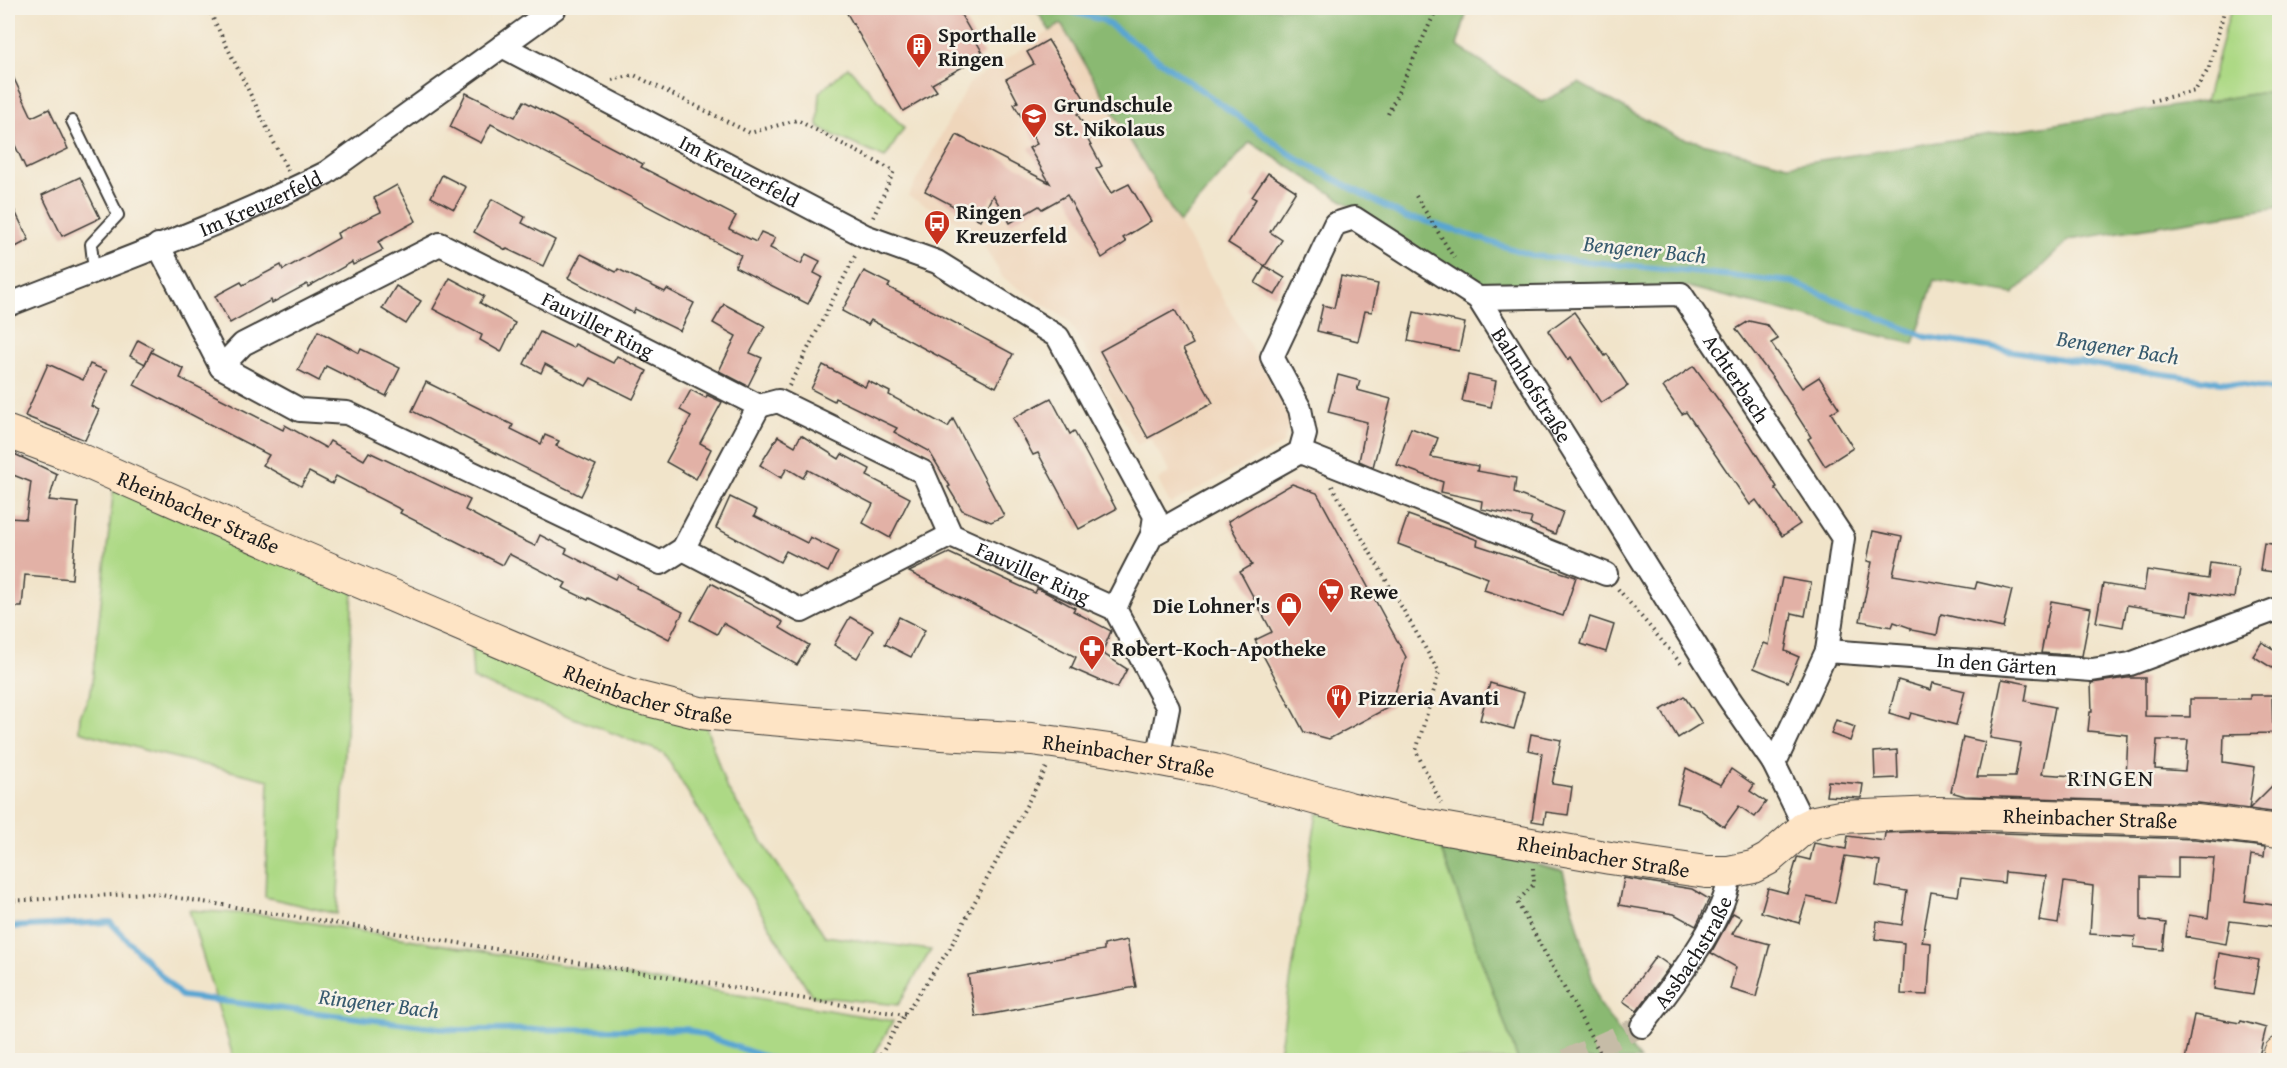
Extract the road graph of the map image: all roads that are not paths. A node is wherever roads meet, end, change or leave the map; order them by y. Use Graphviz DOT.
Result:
graph roads {
  1 [pos="555,8"];
  2 [pos="502,46"];
  3 [pos="72,121"];
  4 [pos="158,245"];
  5 [pos="94,270"];
  6 [pos="1478,297"];
  7 [pos="8,305"];
  8 [pos="221,367"];
  9 [pos="768,404"];
  10 [pos="8,432"];
  11 [pos="1300,452"];
  12 [pos="951,535"];
  13 [pos="1152,535"];
  14 [pos="683,549"];
  15 [pos="1606,574"];
  16 [pos="2280,608"];
  17 [pos="1116,609"];
  18 [pos="1827,651"];
  19 [pos="1158,759"];
  20 [pos="1773,762"];
  21 [pos="1805,827"];
  22 [pos="2280,831"];
  23 [pos="1729,872"];
  24 [pos="1642,1026"];
  25 [pos="2280,1053"];
  26 [pos="2278,1060"];
  1 -- 2 [label="street"];
  2 -- 4 [label="street, Im Kreuzerfeld"];
  2 -- 13 [label="street, Im Kreuzerfeld"];
  3 -- 5 [label="lane"];
  4 -- 5 [label="street, Im Kreuzerfeld"];
  4 -- 8 [label="street"];
  5 -- 7 [label="street, Im Kreuzerfeld"];
  6 -- 11 [label="street, Bahnhofstraße"];
  6 -- 18 [label="street, Achterbach"];
  6 -- 20 [label="street, Bahnhofstraße"];
  8 -- 9 [label="street, Fauviller Ring"];
  8 -- 14 [label="street"];
  9 -- 12 [label="street, Fauviller Ring"];
  9 -- 14 [label="street"];
  10 -- 19 [label="main road, Rheinbacher Straße"];
  11 -- 13 [label="street"];
  11 -- 15 [label="street"];
  12 -- 14 [label="street, Fauviller Ring"];
  12 -- 17 [label="street, Fauviller Ring"];
  13 -- 17 [label="street"];
  16 -- 18 [label="street, In den Gärten"];
  17 -- 19 [label="street"];
  18 -- 20 [label="street"];
  19 -- 23 [label="main road, Rheinbacher Straße"];
  20 -- 21 [label="street, Bahnhofstraße"];
  21 -- 22 [label="main road, Rheinbacher Straße"];
  21 -- 23 [label="main road, Rheinbacher Straße"];
  23 -- 24 [label="street, Assbachstraße"];
  25 -- 26 [label="main road"];
}
